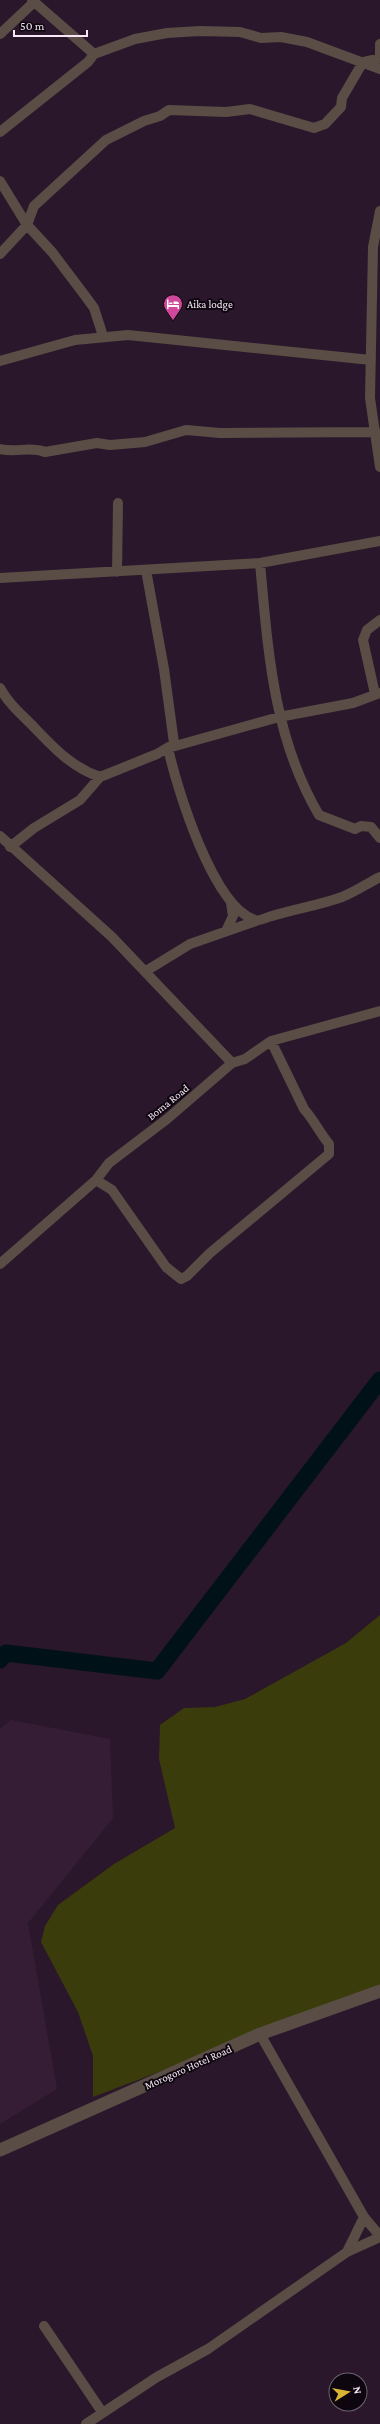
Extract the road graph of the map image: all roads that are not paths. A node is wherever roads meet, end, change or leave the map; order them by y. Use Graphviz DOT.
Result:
graph roads {
  1 [pos="33,2"];
  2 [pos="0,34"];
  3 [pos="380,44"];
  4 [pos="94,54"];
  5 [pos="380,58"];
  6 [pos="363,62"];
  7 [pos="380,69"];
  8 [pos="0,132"];
  9 [pos="0,181"];
  10 [pos="380,210"];
  11 [pos="27,225"];
  12 [pos="0,254"];
  13 [pos="376,295"];
  14 [pos="103,336"];
  15 [pos="371,360"];
  16 [pos="0,361"];
  17 [pos="376,408"];
  18 [pos="376,432"];
  19 [pos="0,449"];
  20 [pos="380,467"];
  21 [pos="118,503"];
  22 [pos="380,541"];
  23 [pos="260,563"];
  24 [pos="146,570"];
  25 [pos="118,572"];
  26 [pos="0,578"];
  27 [pos="380,620"];
  28 [pos="0,688"];
  29 [pos="377,694"];
  30 [pos="279,717"];
  31 [pos="171,746"];
  32 [pos="100,777"];
  33 [pos="0,836"];
  34 [pos="380,838"];
  35 [pos="10,847"];
  36 [pos="380,877"];
  37 [pos="231,902"];
  38 [pos="256,921"];
  39 [pos="226,931"];
  40 [pos="146,971"];
  41 [pos="380,1011"];
  42 [pos="271,1041"];
  43 [pos="232,1063"];
  44 [pos="96,1180"];
  45 [pos="0,1264"];
  46 [pos="380,1991"];
  47 [pos="260,2034"];
  48 [pos="0,2150"];
  49 [pos="364,2218"];
  50 [pos="380,2237"];
  51 [pos="348,2252"];
  52 [pos="44,2326"];
  53 [pos="102,2412"];
  54 [pos="86,2424"];
  1 -- 2 [label="street"];
  1 -- 4 [label="street"];
  3 -- 5 [label="street"];
  4 -- 6 [label="street"];
  4 -- 8 [label="street"];
  5 -- 6 [label="street"];
  6 -- 7 [label="street"];
  6 -- 11 [label="street"];
  9 -- 11 [label="street"];
  10 -- 13 [label="street"];
  11 -- 12 [label="street"];
  11 -- 14 [label="street"];
  13 -- 15 [label="street"];
  14 -- 15 [label="street"];
  14 -- 16 [label="street"];
  15 -- 17 [label="street"];
  17 -- 18 [label="street"];
  18 -- 19 [label="street"];
  18 -- 20 [label="street"];
  21 -- 25 [label="street"];
  22 -- 23 [label="street"];
  23 -- 24 [label="street"];
  23 -- 30 [label="street"];
  24 -- 25 [label="street"];
  24 -- 31 [label="street"];
  25 -- 26 [label="street"];
  27 -- 29 [label="street"];
  28 -- 32 [label="street"];
  29 -- 30 [label="street"];
  30 -- 31 [label="street"];
  30 -- 34 [label="street"];
  31 -- 32 [label="street"];
  31 -- 37 [label="street"];
  32 -- 35 [label="street"];
  33 -- 35 [label="street"];
  35 -- 40 [label="street"];
  36 -- 38 [label="street"];
  37 -- 38 [label="street"];
  37 -- 39 [label="street"];
  38 -- 39 [label="street"];
  39 -- 40 [label="street"];
  40 -- 43 [label="street"];
  41 -- 42 [label="street, Boma Road"];
  42 -- 43 [label="street, Boma Road"];
  42 -- 44 [label="street"];
  43 -- 44 [label="street, Boma Road"];
  44 -- 45 [label="street, Boma Road"];
  46 -- 47 [label="street, Morogoro Hotel Road"];
  47 -- 48 [label="street, Morogoro Hotel Road"];
  47 -- 49 [label="street"];
  49 -- 50 [label="street"];
  49 -- 51 [label="street"];
  50 -- 51 [label="street"];
  51 -- 53 [label="street"];
  52 -- 53 [label="street"];
  53 -- 54 [label="street"];
}
